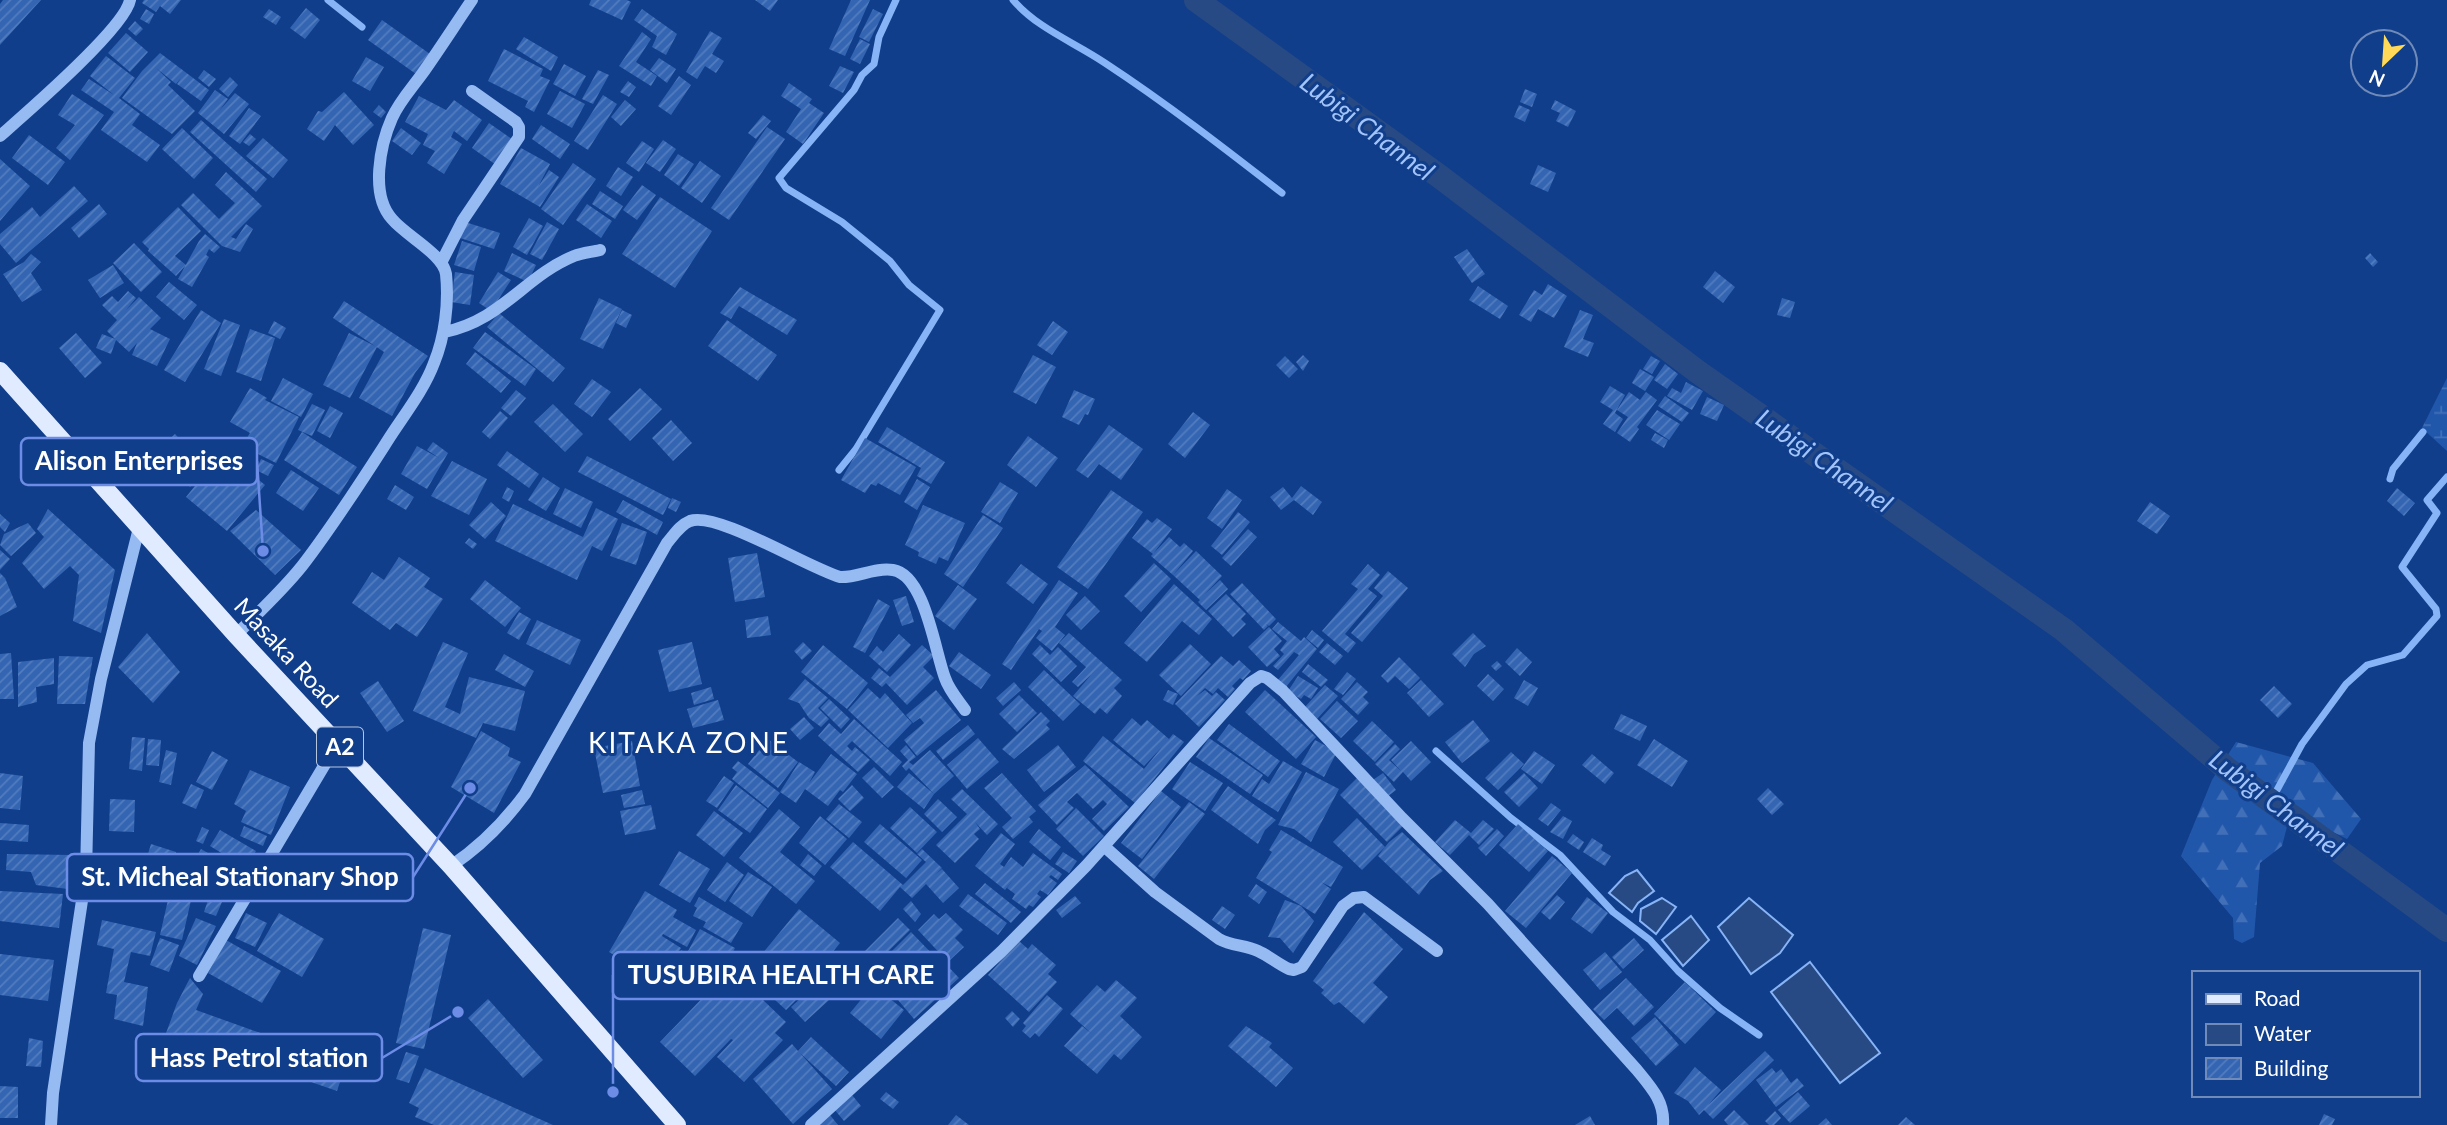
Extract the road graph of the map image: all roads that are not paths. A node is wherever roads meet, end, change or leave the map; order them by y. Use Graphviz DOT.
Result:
graph roads {
  1 [pos="130,0"];
  2 [pos="472,0"];
  3 [pos="471,91"];
  4 [pos="0,136"];
  5 [pos="600,250"];
  6 [pos="442,261"];
  7 [pos="444,332"];
  8 [pos="0,370"];
  9 [pos="139,528"];
  10 [pos="236,635"];
  11 [pos="965,710"];
  12 [pos="337,744"];
  13 [pos="1105,847"];
  14 [pos="450,866"];
  15 [pos="1437,951"];
  16 [pos="199,976"];
  17 [pos="51,1125"];
  18 [pos="677,1125"];
  19 [pos="811,1125"];
  20 [pos="1663,1125"];
  1 -- 4 [label="street"];
  2 -- 6 [label="street"];
  3 -- 6 [label="street"];
  5 -- 7 [label="street"];
  6 -- 7 [label="street"];
  7 -- 10 [label="street"];
  8 -- 9 [label="main road, Masaka Road / A2"];
  9 -- 10 [label="main road, Masaka Road / A2"];
  9 -- 17 [label="street"];
  10 -- 12 [label="main road, Masaka Road / A2"];
  11 -- 14 [label="street"];
  12 -- 14 [label="main road, Masaka Road / A2"];
  12 -- 16 [label="street"];
  13 -- 15 [label="street"];
  13 -- 19 [label="street"];
  13 -- 20 [label="street"];
  14 -- 18 [label="main road, Masaka Road / A2"];
}
